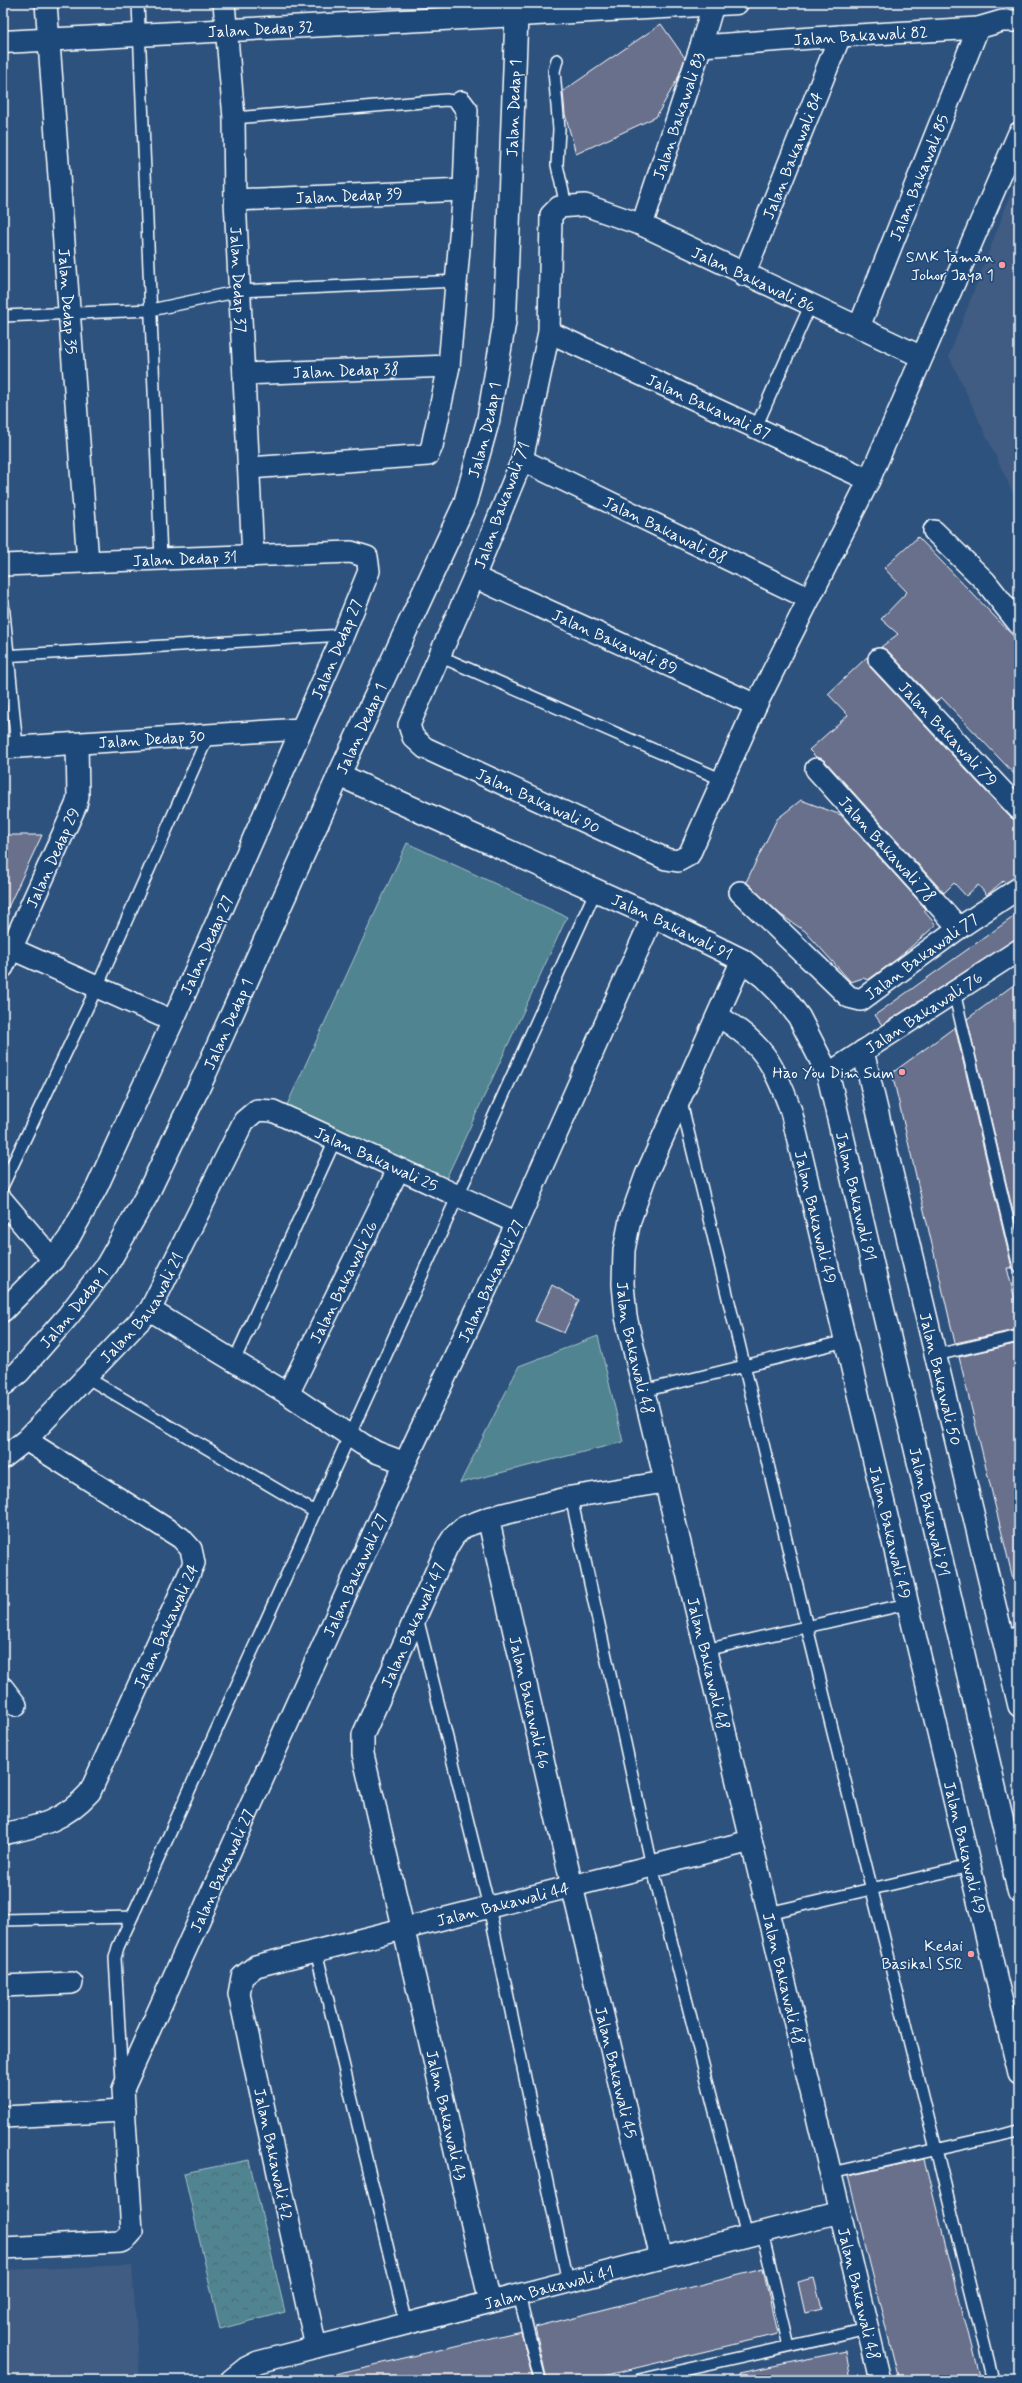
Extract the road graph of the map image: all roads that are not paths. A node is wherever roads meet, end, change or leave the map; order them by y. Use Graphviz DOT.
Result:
graph roads {
  1 [pos="46,3"];
  2 [pos="138,3"];
  3 [pos="224,3"];
  4 [pos="737,3"];
  5 [pos="713,5"];
  6 [pos="517,9"];
  7 [pos="1019,21"];
  8 [pos="978,28"];
  9 [pos="226,31"];
  10 [pos="139,35"];
  11 [pos="840,36"];
  12 [pos="48,40"];
  13 [pos="3,42"];
  14 [pos="701,46"];
  15 [pos="557,60"];
  16 [pos="461,102"];
  17 [pos="234,118"];
  18 [pos="1019,134"];
  19 [pos="464,190"];
  20 [pos="235,200"];
  21 [pos="576,206"];
  22 [pos="642,225"];
  23 [pos="744,275"];
  24 [pos="457,281"];
  25 [pos="240,291"];
  26 [pos="810,306"];
  27 [pos="151,310"];
  28 [pos="69,315"];
  29 [pos="3,316"];
  30 [pos="859,327"];
  31 [pos="548,332"];
  32 [pos="922,358"];
  33 [pos="449,366"];
  34 [pos="244,374"];
  35 [pos="756,427"];
  36 [pos="522,460"];
  37 [pos="249,468"];
  38 [pos="869,480"];
  39 [pos="934,531"];
  40 [pos="253,556"];
  41 [pos="367,557"];
  42 [pos="161,560"];
  43 [pos="88,562"];
  44 [pos="3,565"];
  45 [pos="474,577"];
  46 [pos="808,598"];
  47 [pos="3,602"];
  48 [pos="1019,624"];
  49 [pos="343,635"];
  50 [pos="5,656"];
  51 [pos="439,656"];
  52 [pos="879,659"];
  53 [pos="756,705"];
  54 [pos="409,725"];
  55 [pos="301,729"];
  56 [pos="208,736"];
  57 [pos="77,744"];
  58 [pos="10,747"];
  59 [pos="816,770"];
  60 [pos="339,775"];
  61 [pos="723,780"];
  62 [pos="1019,809"];
  63 [pos="1019,888"];
  64 [pos="596,890"];
  65 [pos="740,892"];
  66 [pos="653,916"];
  67 [pos="959,928"];
  68 [pos="1019,950"];
  69 [pos="7,958"];
  70 [pos="742,960"];
  71 [pos="97,987"];
  72 [pos="954,992"];
  73 [pos="718,1016"];
  74 [pos="173,1021"];
  75 [pos="863,1051"];
  76 [pos="828,1074"];
  77 [pos="680,1099"];
  78 [pos="241,1128"];
  79 [pos="335,1140"];
  80 [pos="398,1170"];
  81 [pos="3,1185"];
  82 [pos="458,1196"];
  83 [pos="3,1201"];
  84 [pos="517,1224"];
  85 [pos="53,1260"];
  86 [pos="1019,1267"];
  87 [pos="150,1310"];
  88 [pos="3,1311"];
  89 [pos="1019,1336"];
  90 [pos="846,1341"];
  91 [pos="936,1355"];
  92 [pos="234,1361"];
  93 [pos="745,1366"];
  94 [pos="86,1377"];
  95 [pos="3,1385"];
  96 [pos="643,1391"];
  97 [pos="288,1394"];
  98 [pos="350,1435"];
  99 [pos="26,1440"];
  100 [pos="3,1458"];
  101 [pos="405,1463"];
  102 [pos="665,1482"];
  103 [pos="571,1497"];
  104 [pos="315,1512"];
  105 [pos="488,1518"];
  106 [pos="907,1604"];
  107 [pos="416,1613"];
  108 [pos="807,1627"];
  109 [pos="1011,1633"];
  110 [pos="705,1650"];
  111 [pos="3,1688"];
  112 [pos="16,1705"];
  113 [pos="1019,1706"];
  114 [pos="3,1834"];
  115 [pos="751,1841"];
  116 [pos="652,1866"];
  117 [pos="970,1866"];
  118 [pos="572,1886"];
  119 [pos="873,1889"];
  120 [pos="1019,1892"];
  121 [pos="489,1907"];
  122 [pos="768,1913"];
  123 [pos="132,1917"];
  124 [pos="3,1920"];
  125 [pos="403,1929"];
  126 [pos="316,1951"];
  127 [pos="256,1966"];
  128 [pos="72,1983"];
  129 [pos="3,1986"];
  130 [pos="1019,2074"];
  131 [pos="123,2089"];
  132 [pos="125,2111"];
  133 [pos="3,2118"];
  134 [pos="1019,2131"];
  135 [pos="938,2149"];
  136 [pos="830,2173"];
  137 [pos="840,2212"];
  138 [pos="754,2234"];
  139 [pos="3,2248"];
  140 [pos="661,2258"];
  141 [pos="568,2282"];
  142 [pos="519,2295"];
  143 [pos="490,2302"];
  144 [pos="406,2324"];
  145 [pos="868,2329"];
  146 [pos="789,2346"];
  147 [pos="316,2347"];
  148 [pos="231,2380"];
  149 [pos="540,2380"];
  150 [pos="639,2380"];
  151 [pos="880,2380"];
  152 [pos="994,2380"];
  1 -- 12 [label="street, Jalan Dedap 35"];
  2 -- 10 [label="lane"];
  3 -- 9 [label="street, Jalan Dedap 37"];
  4 -- 5 [label="main road, Jalan Dedap 32"];
  5 -- 6 [label="main road, Jalan Dedap 32"];
  5 -- 14 [label="street, Jalan Bakawali 83"];
  6 -- 9 [label="main road, Jalan Dedap 32"];
  6 -- 60 [label="main road, Jalan Dedap 1"];
  7 -- 8 [label="street, Jalan Bakawali 82"];
  8 -- 11 [label="street, Jalan Bakawali 82"];
  8 -- 30 [label="street, Jalan Bakawali 85"];
  9 -- 10 [label="main road, Jalan Dedap 32"];
  9 -- 17 [label="street, Jalan Dedap 37"];
  10 -- 12 [label="main road, Jalan Dedap 32"];
  10 -- 27 [label="lane"];
  11 -- 14 [label="street, Jalan Bakawali 82"];
  11 -- 23 [label="street, Jalan Bakawali 84"];
  12 -- 13 [label="main road, Jalan Dedap 32"];
  12 -- 28 [label="street, Jalan Dedap 35"];
  14 -- 22 [label="street, Jalan Bakawali 83"];
  15 -- 21 [label="lane"];
  16 -- 17 [label="lane"];
  16 -- 19 [label="street"];
  17 -- 20 [label="street, Jalan Dedap 37"];
  18 -- 32 [label="street"];
  19 -- 20 [label="street, Jalan Dedap 39"];
  19 -- 24 [label="street"];
  20 -- 25 [label="street, Jalan Dedap 37"];
  21 -- 22 [label="street, Jalan Bakawali 86"];
  21 -- 31 [label="street, Jalan Bakawali 71"];
  22 -- 23 [label="street, Jalan Bakawali 86"];
  23 -- 26 [label="street, Jalan Bakawali 86"];
  24 -- 25 [label="lane"];
  24 -- 33 [label="street"];
  25 -- 27 [label="lane"];
  25 -- 34 [label="street, Jalan Dedap 37"];
  26 -- 30 [label="street, Jalan Bakawali 86"];
  26 -- 35 [label="lane"];
  27 -- 28 [label="lane"];
  27 -- 42 [label="lane"];
  28 -- 29 [label="lane"];
  28 -- 43 [label="street, Jalan Dedap 35"];
  30 -- 32 [label="street, Jalan Bakawali 86"];
  31 -- 35 [label="street, Jalan Bakawali 87"];
  31 -- 36 [label="street, Jalan Bakawali 71"];
  32 -- 38 [label="street"];
  33 -- 34 [label="street, Jalan Dedap 38"];
  33 -- 37 [label="street"];
  34 -- 37 [label="street, Jalan Dedap 37"];
  35 -- 38 [label="street, Jalan Bakawali 87"];
  36 -- 45 [label="street, Jalan Bakawali 71"];
  36 -- 46 [label="street, Jalan Bakawali 88"];
  37 -- 40 [label="street, Jalan Dedap 37"];
  38 -- 46 [label="street"];
  39 -- 48 [label="street"];
  40 -- 41 [label="street, Jalan Dedap 31"];
  40 -- 42 [label="street, Jalan Dedap 31"];
  41 -- 49 [label="street, Jalan Dedap 27"];
  42 -- 43 [label="street, Jalan Dedap 31"];
  43 -- 44 [label="street, Jalan Dedap 31"];
  45 -- 51 [label="street, Jalan Bakawali 71"];
  45 -- 53 [label="street, Jalan Bakawali 89"];
  46 -- 53 [label="street"];
  47 -- 50 [label="lane"];
  49 -- 50 [label="lane"];
  49 -- 55 [label="street, Jalan Dedap 27"];
  50 -- 58 [label="lane"];
  51 -- 54 [label="street, Jalan Bakawali 71"];
  51 -- 61 [label="lane"];
  52 -- 62 [label="street, Jalan Bakawali 79"];
  53 -- 61 [label="street"];
  54 -- 61 [label="street, Jalan Bakawali 90"];
  55 -- 56 [label="street, Jalan Dedap 30"];
  55 -- 74 [label="street, Jalan Dedap 27"];
  56 -- 57 [label="street, Jalan Dedap 30"];
  56 -- 71 [label="lane"];
  57 -- 58 [label="street, Jalan Dedap 30"];
  57 -- 69 [label="street, Jalan Dedap 29"];
  59 -- 67 [label="street, Jalan Bakawali 78"];
  60 -- 64 [label="main road, Jalan Bakawali 91"];
  60 -- 95 [label="main road, Jalan Dedap 1"];
  63 -- 67 [label="street, Jalan Bakawali 77"];
  64 -- 66 [label="main road, Jalan Bakawali 91"];
  64 -- 82 [label="lane"];
  65 -- 67 [label="street, Jalan Bakawali 77"];
  66 -- 70 [label="main road, Jalan Bakawali 91"];
  66 -- 84 [label="street, Jalan Bakawali 27"];
  68 -- 72 [label="street, Jalan Bakawali 76"];
  69 -- 71 [label="street"];
  70 -- 73 [label="street, Jalan Bakawali 48"];
  70 -- 76 [label="main road, Jalan Bakawali 91"];
  71 -- 74 [label="street"];
  71 -- 81 [label="lane"];
  72 -- 75 [label="street, Jalan Bakawali 76"];
  72 -- 86 [label="lane"];
  73 -- 77 [label="street, Jalan Bakawali 48"];
  73 -- 90 [label="street, Jalan Bakawali 49"];
  74 -- 85 [label="street, Jalan Dedap 27"];
  75 -- 76 [label="street, Jalan Bakawali 76"];
  75 -- 91 [label="street, Jalan Bakawali 50"];
  76 -- 120 [label="main road, Jalan Bakawali 91"];
  77 -- 93 [label="lane"];
  77 -- 96 [label="street, Jalan Bakawali 48"];
  78 -- 79 [label="street, Jalan Bakawali 25"];
  78 -- 87 [label="street, Jalan Bakawali 21"];
  79 -- 80 [label="street, Jalan Bakawali 25"];
  79 -- 92 [label="lane"];
  80 -- 82 [label="street, Jalan Bakawali 25"];
  80 -- 97 [label="street, Jalan Bakawali 26"];
  82 -- 84 [label="street, Jalan Bakawali 25"];
  82 -- 98 [label="lane"];
  83 -- 85 [label="street"];
  84 -- 101 [label="street, Jalan Bakawali 27"];
  85 -- 88 [label="street, Jalan Dedap 27"];
  87 -- 92 [label="street"];
  87 -- 94 [label="street, Jalan Bakawali 21"];
  89 -- 91 [label="lane"];
  90 -- 93 [label="lane"];
  90 -- 106 [label="street, Jalan Bakawali 49"];
  91 -- 109 [label="street, Jalan Bakawali 50"];
  92 -- 97 [label="street"];
  93 -- 96 [label="lane"];
  93 -- 108 [label="lane"];
  94 -- 99 [label="street, Jalan Bakawali 21"];
  94 -- 104 [label="lane"];
  96 -- 102 [label="street, Jalan Bakawali 48"];
  97 -- 98 [label="street"];
  98 -- 101 [label="street"];
  98 -- 104 [label="lane"];
  99 -- 100 [label="street, Jalan Bakawali 21"];
  99 -- 114 [label="street, Jalan Bakawali 24"];
  101 -- 131 [label="street, Jalan Bakawali 27"];
  102 -- 103 [label="street, Jalan Bakawali 47"];
  102 -- 110 [label="street, Jalan Bakawali 48"];
  103 -- 105 [label="street, Jalan Bakawali 47"];
  103 -- 116 [label="lane"];
  104 -- 123 [label="lane"];
  105 -- 107 [label="street, Jalan Bakawali 47"];
  105 -- 118 [label="street, Jalan Bakawali 46"];
  106 -- 108 [label="lane"];
  106 -- 117 [label="street, Jalan Bakawali 49"];
  107 -- 121 [label="lane"];
  107 -- 125 [label="street, Jalan Bakawali 47"];
  108 -- 110 [label="lane"];
  108 -- 119 [label="lane"];
  109 -- 113 [label="street, Jalan Bakawali 50"];
  110 -- 115 [label="street, Jalan Bakawali 48"];
  111 -- 112 [label="street"];
  115 -- 116 [label="street, Jalan Bakawali 44"];
  115 -- 122 [label="street, Jalan Bakawali 48"];
  116 -- 118 [label="street, Jalan Bakawali 44"];
  116 -- 138 [label="lane"];
  117 -- 119 [label="lane"];
  117 -- 130 [label="street, Jalan Bakawali 49"];
  118 -- 121 [label="street, Jalan Bakawali 44"];
  118 -- 140 [label="street, Jalan Bakawali 45"];
  119 -- 122 [label="lane"];
  119 -- 135 [label="lane"];
  121 -- 125 [label="street, Jalan Bakawali 44"];
  121 -- 141 [label="lane"];
  122 -- 136 [label="street, Jalan Bakawali 48"];
  123 -- 124 [label="lane"];
  123 -- 131 [label="lane"];
  125 -- 126 [label="street, Jalan Bakawali 44"];
  125 -- 143 [label="street, Jalan Bakawali 43"];
  126 -- 127 [label="street, Jalan Bakawali 44"];
  126 -- 144 [label="lane"];
  127 -- 147 [label="street, Jalan Bakawali 42"];
  128 -- 129 [label="street"];
  131 -- 132 [label="street, Jalan Bakawali 27"];
  132 -- 133 [label="street"];
  132 -- 139 [label="street, Jalan Bakawali 27"];
  134 -- 135 [label="lane"];
  135 -- 136 [label="lane"];
  135 -- 152 [label="lane"];
  136 -- 137 [label="street, Jalan Bakawali 48"];
  137 -- 138 [label="street, Jalan Bakawali 41"];
  137 -- 145 [label="street, Jalan Bakawali 48"];
  138 -- 140 [label="street, Jalan Bakawali 41"];
  138 -- 146 [label="lane"];
  140 -- 141 [label="street, Jalan Bakawali 41"];
  141 -- 142 [label="street, Jalan Bakawali 41"];
  142 -- 143 [label="street, Jalan Bakawali 41"];
  142 -- 149 [label="lane"];
  143 -- 144 [label="street, Jalan Bakawali 41"];
  144 -- 147 [label="street, Jalan Bakawali 41"];
  145 -- 146 [label="lane"];
  145 -- 151 [label="street, Jalan Bakawali 48"];
  146 -- 150 [label="lane"];
  147 -- 148 [label="street, Jalan Bakawali 41"];
}
